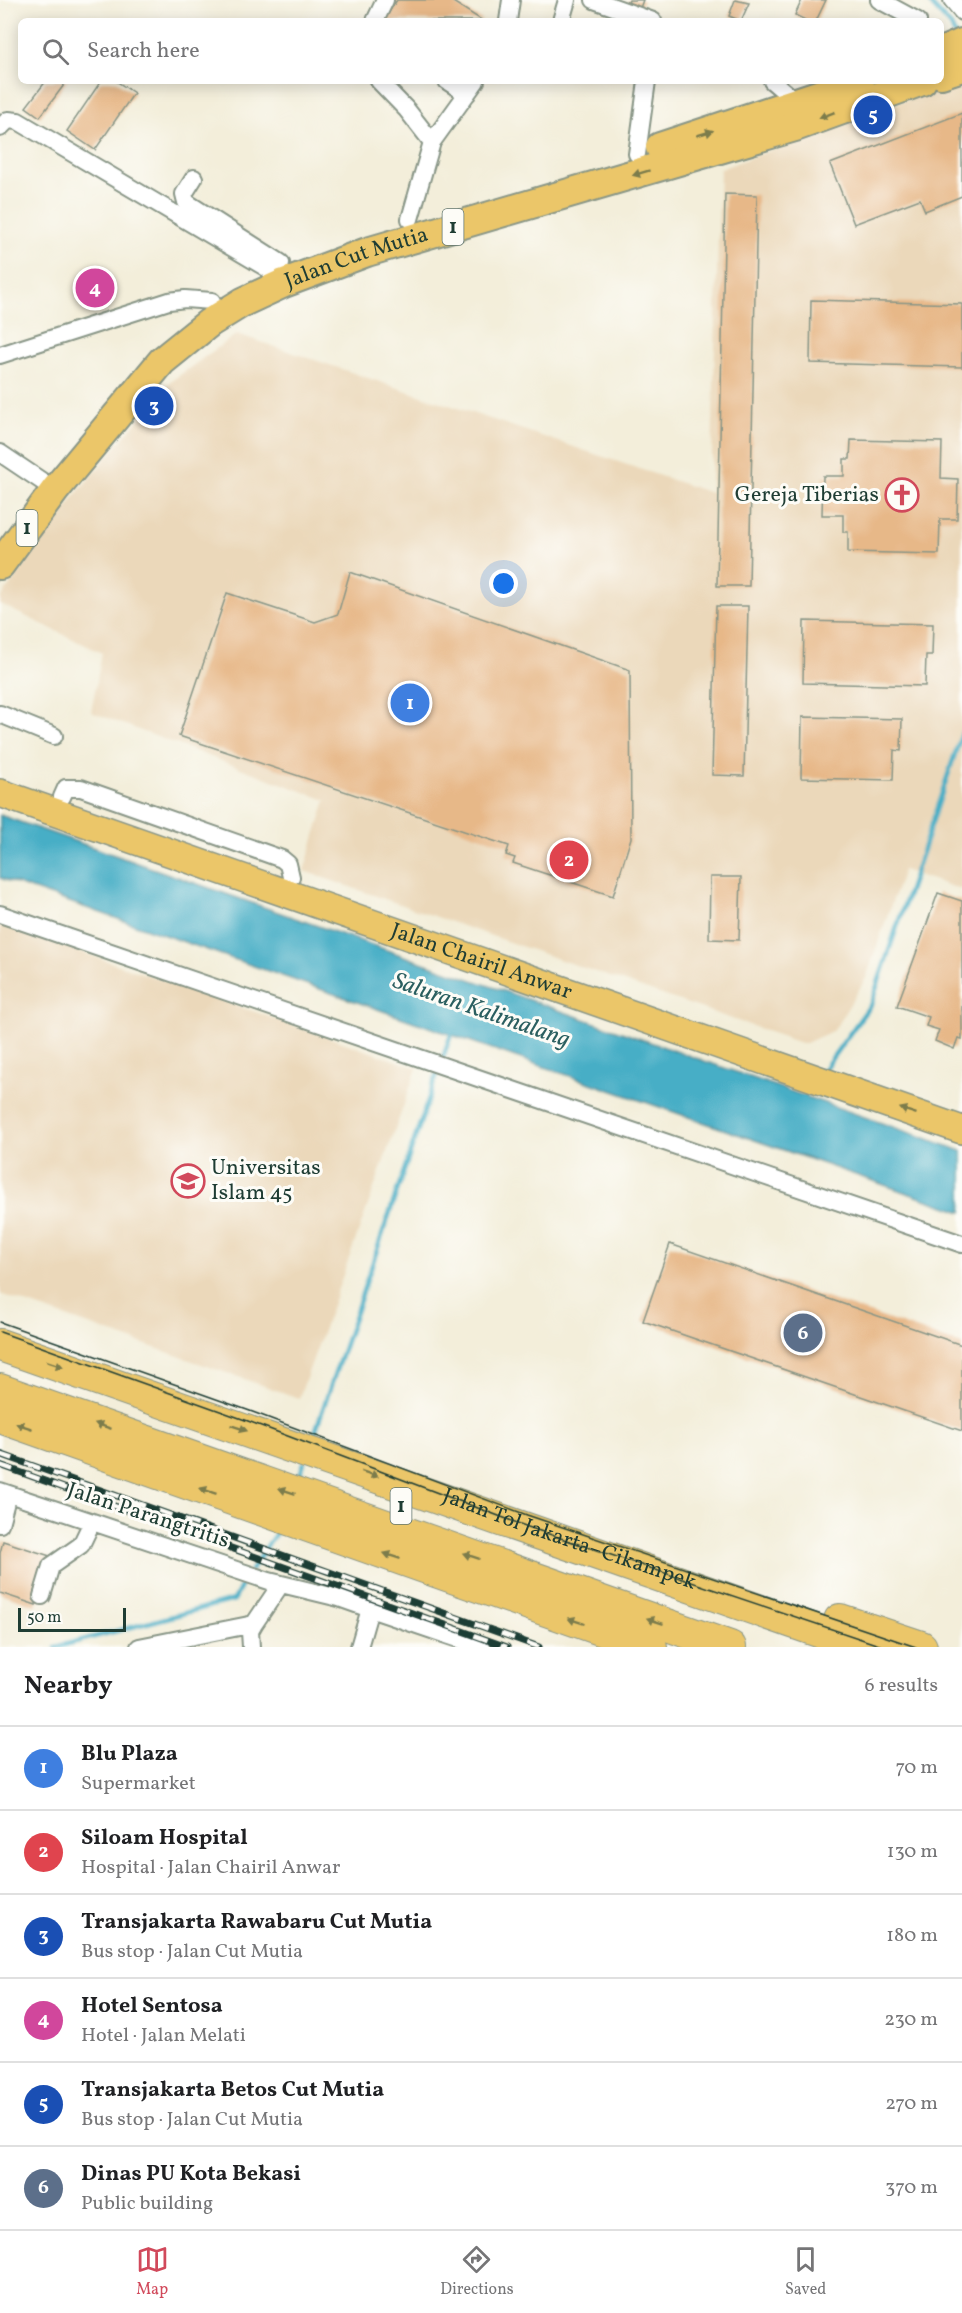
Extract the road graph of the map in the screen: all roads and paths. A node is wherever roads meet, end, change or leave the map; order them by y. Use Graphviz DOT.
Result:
graph roads {
  1 [pos="385,0"];
  2 [pos="511,0"];
  3 [pos="567,0"];
  4 [pos="594,0"];
  5 [pos="879,0"];
  6 [pos="952,0"];
  7 [pos="962,12"];
  8 [pos="376,18"];
  9 [pos="508,18"];
  10 [pos="562,18"];
  11 [pos="645,18"];
  12 [pos="912,18"];
  13 [pos="382,84"];
  14 [pos="647,84"];
  15 [pos="776,84"];
  16 [pos="852,84"];
  17 [pos="914,84"];
  18 [pos="471,87"];
  19 [pos="798,103"];
  20 [pos="0,128"];
  21 [pos="432,142"];
  22 [pos="637,154"];
  23 [pos="194,178"];
  24 [pos="410,219"];
  25 [pos="275,267"];
  26 [pos="212,301"];
  27 [pos="0,355"];
  28 [pos="0,453"];
  29 [pos="48,486"];
  30 [pos="0,538"];
  31 [pos="0,566"];
  32 [pos="0,714"];
  33 [pos="54,736"];
  34 [pos="0,776"];
  35 [pos="0,793"];
  36 [pos="289,885"];
  37 [pos="0,914"];
  38 [pos="855,1083"];
  39 [pos="962,1110"];
  40 [pos="962,1130"];
  41 [pos="962,1244"];
  42 [pos="0,1345"];
  43 [pos="0,1367"];
  44 [pos="0,1390"];
  45 [pos="0,1418"];
  46 [pos="4,1492"];
  47 [pos="92,1522"];
  48 [pos="0,1524"];
  49 [pos="637,1568"];
  50 [pos="275,1582"];
  51 [pos="42,1596"];
  52 [pos="370,1609"];
  53 [pos="254,1624"];
  54 [pos="166,1644"];
  55 [pos="139,1647"];
  56 [pos="251,1647"];
  57 [pos="359,1647"];
  58 [pos="482,1647"];
  59 [pos="651,1647"];
  60 [pos="730,1647"];
  61 [pos="802,1647"];
  62 [pos="864,1647"];
  63 [pos="921,1647"];
  1 -- 8 [label="street"];
  2 -- 9 [label="street"];
  3 -- 10 [label="street"];
  4 -- 11 [label="street"];
  5 -- 12 [label="street"];
  6 -- 7 [label="street"];
  13 -- 21 [label="street"];
  14 -- 22 [label="street"];
  15 -- 19 [label="street"];
  16 -- 19 [label="highway, Jalan Cut Mutia / 1"];
  17 -- 29 [label="highway, Jalan Cut Mutia / 1, one-way"];
  18 -- 21 [label="street"];
  22 -- 19 [label="highway, Jalan Cut Mutia / 1, one-way"];
  20 -- 25 [label="street"];
  21 -- 24 [label="street"];
  22 -- 24 [label="highway, Jalan Cut Mutia / 1"];
  23 -- 25 [label="street"];
  24 -- 25 [label="highway, Jalan Cut Mutia / 1"];
  25 -- 26 [label="highway, Jalan Cut Mutia / 1"];
  26 -- 27 [label="street"];
  26 -- 29 [label="highway, Jalan Cut Mutia / 1"];
  28 -- 29 [label="street"];
  29 -- 30 [label="highway, Jalan Cut Mutia / 1"];
  29 -- 31 [label="highway, Jalan Cut Mutia / 1"];
  32 -- 33 [label="street"];
  34 -- 36 [label="main road, Jalan Chairil Anwar"];
  35 -- 36 [label="main road, Jalan Chairil Anwar"];
  36 -- 38 [label="main road, Jalan Chairil Anwar"];
  37 -- 41 [label="street"];
  38 -- 39 [label="main road, Jalan Chairil Anwar"];
  40 -- 38 [label="main road, Jalan Chairil Anwar, one-way"];
  42 -- 49 [label="highway, Jalan Tol Jakarta–Cikampek / 1, one-way"];
  43 -- 61 [label="highway, 1"];
  60 -- 44 [label="highway, 1, one-way"];
  59 -- 45 [label="highway, 1, one-way"];
  46 -- 47 [label="street, Jalan Parangtritis"];
  46 -- 48 [label="street"];
  47 -- 50 [label="street, Jalan Parangtritis"];
  47 -- 51 [label="street"];
  49 -- 62 [label="highway, Jalan Tol Jakarta–Cikampek / 1"];
  49 -- 63 [label="highway"];
  50 -- 52 [label="street, Jalan Parangtritis"];
  50 -- 53 [label="street"];
  52 -- 57 [label="street"];
  52 -- 58 [label="street, Jalan Parangtritis"];
  53 -- 54 [label="street"];
  53 -- 56 [label="street"];
  54 -- 55 [label="street"];
}
